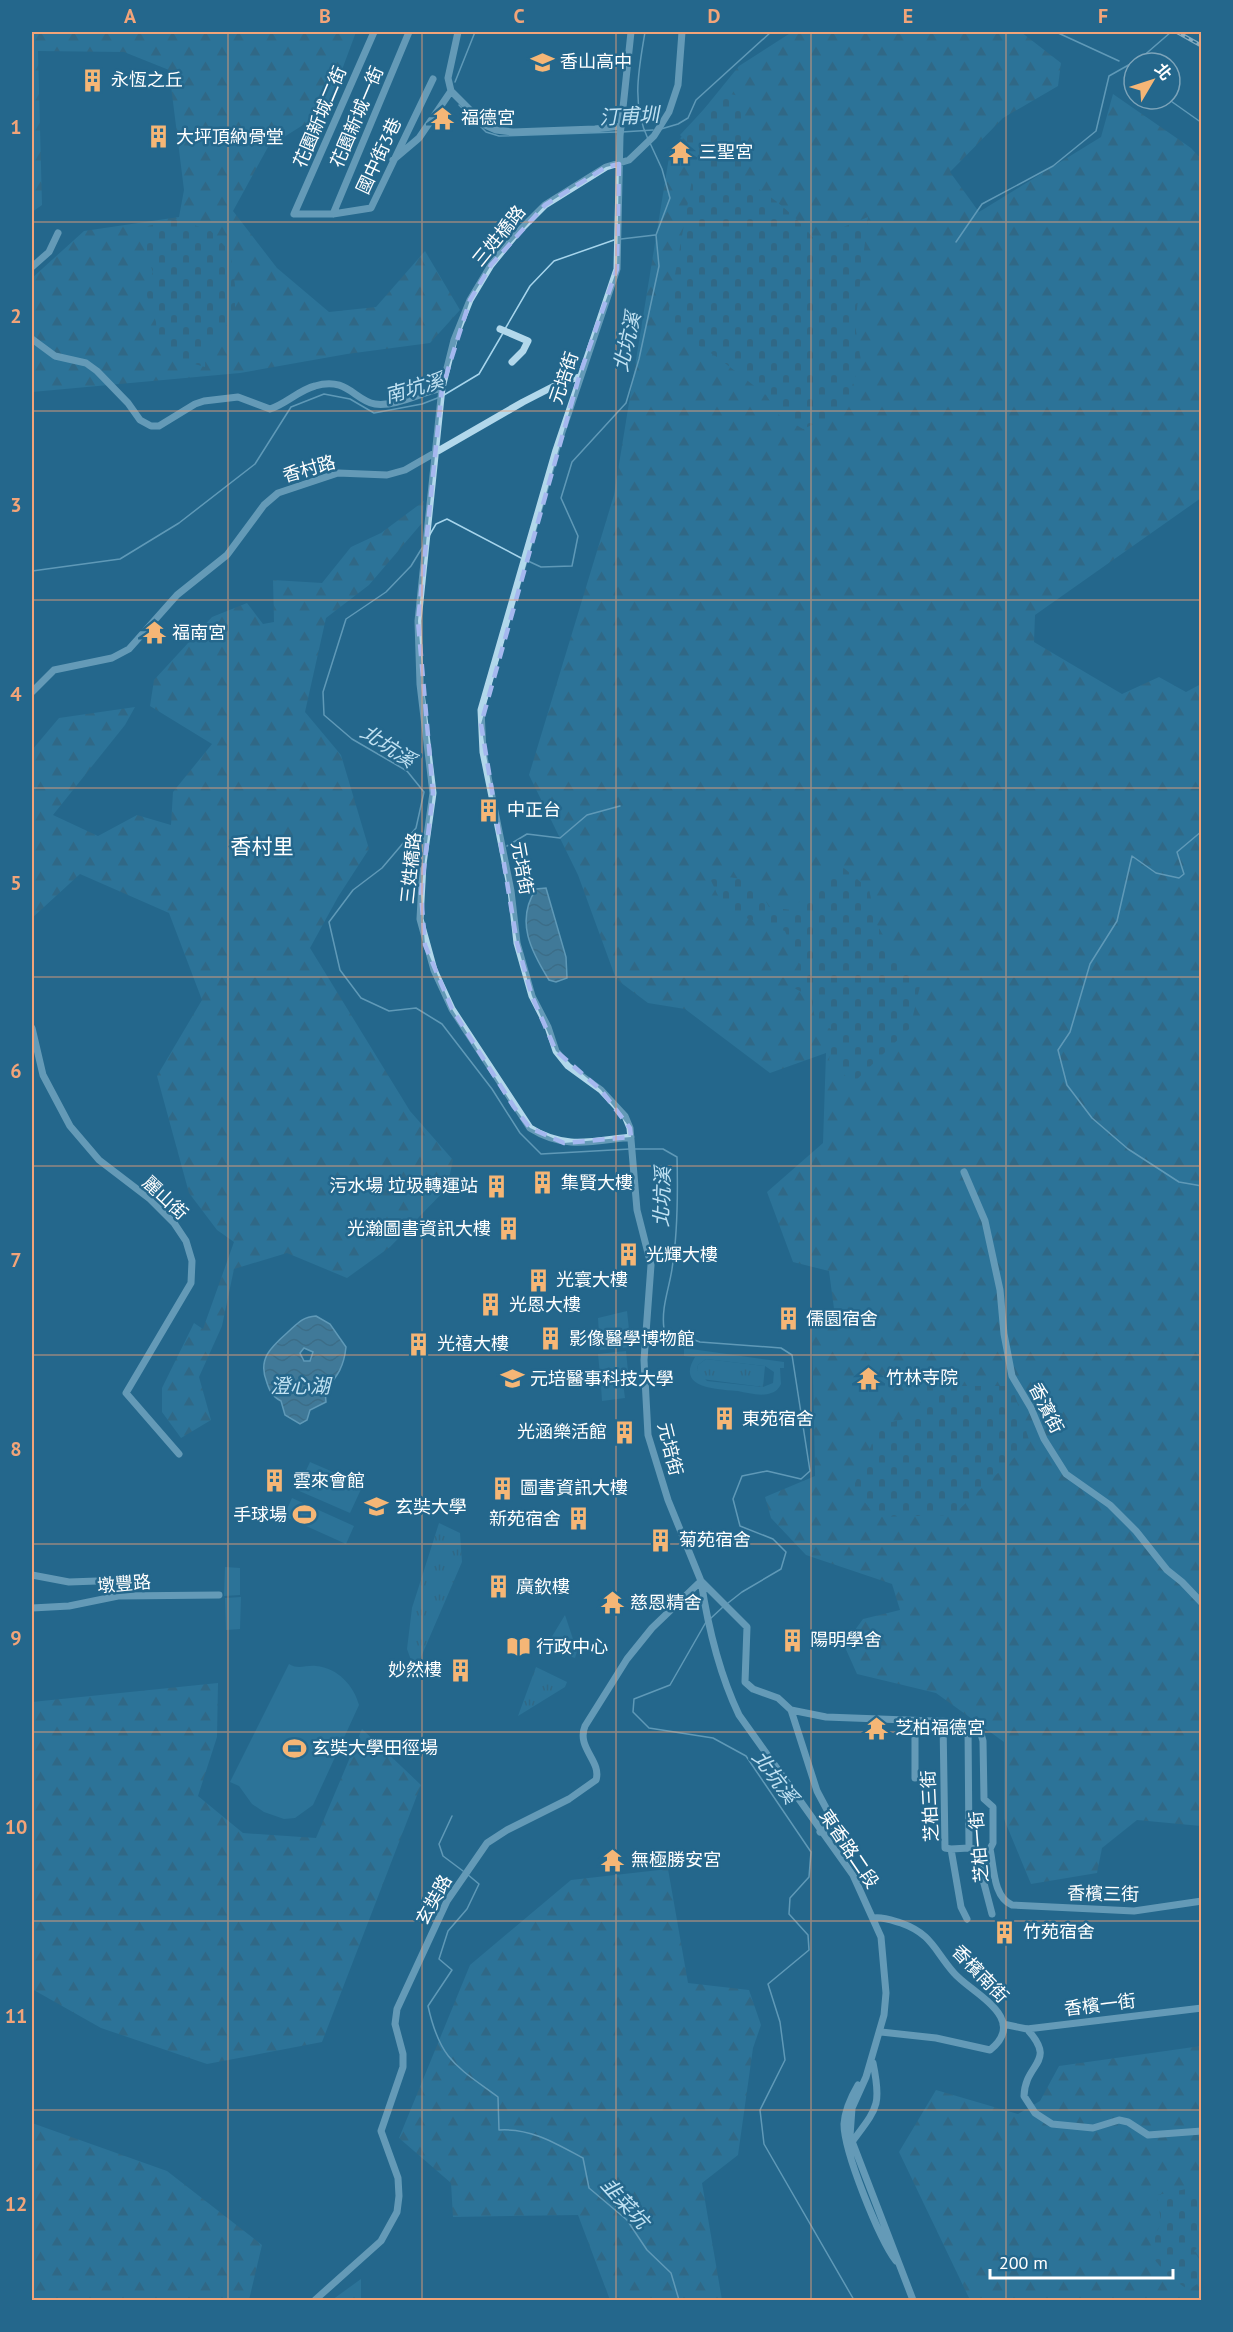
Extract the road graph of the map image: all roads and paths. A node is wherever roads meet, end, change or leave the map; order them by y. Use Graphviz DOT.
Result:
graph roads {
  1 [pos="374,32"];
  2 [pos="409,32"];
  3 [pos="458,32"];
  4 [pos="631,32"];
  5 [pos="682,32"];
  6 [pos="433,79"];
  7 [pos="451,92"];
  8 [pos="621,126"];
  9 [pos="391,162"];
  10 [pos="619,164"];
  11 [pos="294,214"];
  12 [pos="333,214"];
  13 [pos="58,233"];
  14 [pos="32,267"];
  15 [pos="500,329"];
  16 [pos="32,339"];
  17 [pos="512,362"];
  18 [pos="579,377"];
  19 [pos="442,388"];
  20 [pos="436,452"];
  21 [pos="32,692"];
  22 [pos="32,1029"];
  23 [pos="631,1141"];
  24 [pos="964,1172"];
  25 [pos="179,1454"];
  26 [pos="32,1575"];
  27 [pos="97,1581"];
  28 [pos="701,1581"];
  29 [pos="219,1595"];
  30 [pos="1202,1603"];
  31 [pos="32,1608"];
  32 [pos="791,1710"];
  33 [pos="909,1721"];
  34 [pos="942,1721"];
  35 [pos="968,1725"];
  36 [pos="915,1778"];
  37 [pos="820,1832"];
  38 [pos="972,1848"];
  39 [pos="951,1849"];
  40 [pos="990,1849"];
  41 [pos="1202,1901"];
  42 [pos="1005,1902"];
  43 [pos="992,1914"];
  44 [pos="874,1918"];
  45 [pos="967,1919"];
  46 [pos="1202,2008"];
  47 [pos="1003,2024"];
  48 [pos="1027,2029"];
  49 [pos="881,2032"];
  50 [pos="872,2060"];
  51 [pos="1202,2131"];
  52 [pos="852,2142"];
  53 [pos="899,2266"];
  54 [pos="315,2301"];
  55 [pos="913,2301"];
  1 -- 11 [label="street, 花園新城二街"];
  2 -- 12 [label="street, 花園新城一街"];
  3 -- 7 [label="street"];
  4 -- 8 [label="street"];
  5 -- 10 [label="street, 三姓橋路"];
  6 -- 9 [label="street, 國中街3巷"];
  7 -- 8 [label="street"];
  7 -- 9 [label="street"];
  8 -- 10 [label="street"];
  9 -- 12 [label="street, 國中街3巷"];
  10 -- 18 [label="street, 元培街"];
  10 -- 19 [label="street, 三姓橋路"];
  11 -- 12 [label="street, 國中街3巷"];
  13 -- 14 [label="street"];
  15 -- 17 [label="street"];
  16 -- 19 [label="street"];
  18 -- 20 [label="street, 香村路"];
  18 -- 23 [label="street, 元培街"];
  19 -- 20 [label="street, 三姓橋路"];
  20 -- 21 [label="street, 香村路"];
  20 -- 23 [label="street, 三姓橋路"];
  22 -- 25 [label="street, 麗山街"];
  23 -- 28 [label="street, 元培街"];
  24 -- 30 [label="street, 香濱街"];
  26 -- 27 [label="street, 墩豐路"];
  28 -- 32 [label="street, 元培街"];
  28 -- 37 [label="street, 東香路二段"];
  28 -- 54 [label="street, 玄奘路"];
  29 -- 31 [label="street, 墩豐路"];
  32 -- 33 [label="street"];
  32 -- 37 [label="street"];
  33 -- 34 [label="street"];
  33 -- 36 [label="street"];
  34 -- 35 [label="street"];
  34 -- 39 [label="street, 芝柏三街"];
  35 -- 38 [label="street"];
  35 -- 40 [label="street, 芝柏一街"];
  37 -- 44 [label="street, 東香路二段"];
  38 -- 39 [label="street"];
  38 -- 40 [label="street"];
  38 -- 43 [label="street"];
  39 -- 45 [label="street, 芝柏三街"];
  40 -- 42 [label="street, 芝柏一街"];
  41 -- 42 [label="street, 香檳三街"];
  44 -- 47 [label="street, 香檳南街"];
  44 -- 49 [label="street, 東香路二段"];
  46 -- 48 [label="street, 香檳一街"];
  47 -- 48 [label="street, 香檳一街"];
  47 -- 49 [label="street, 香檳南街"];
  48 -- 51 [label="street"];
  49 -- 50 [label="street"];
  50 -- 52 [label="street"];
  50 -- 52 [label="street"];
  50 -- 53 [label="street"];
  52 -- 53 [label="street"];
  53 -- 55 [label="street"];
}
